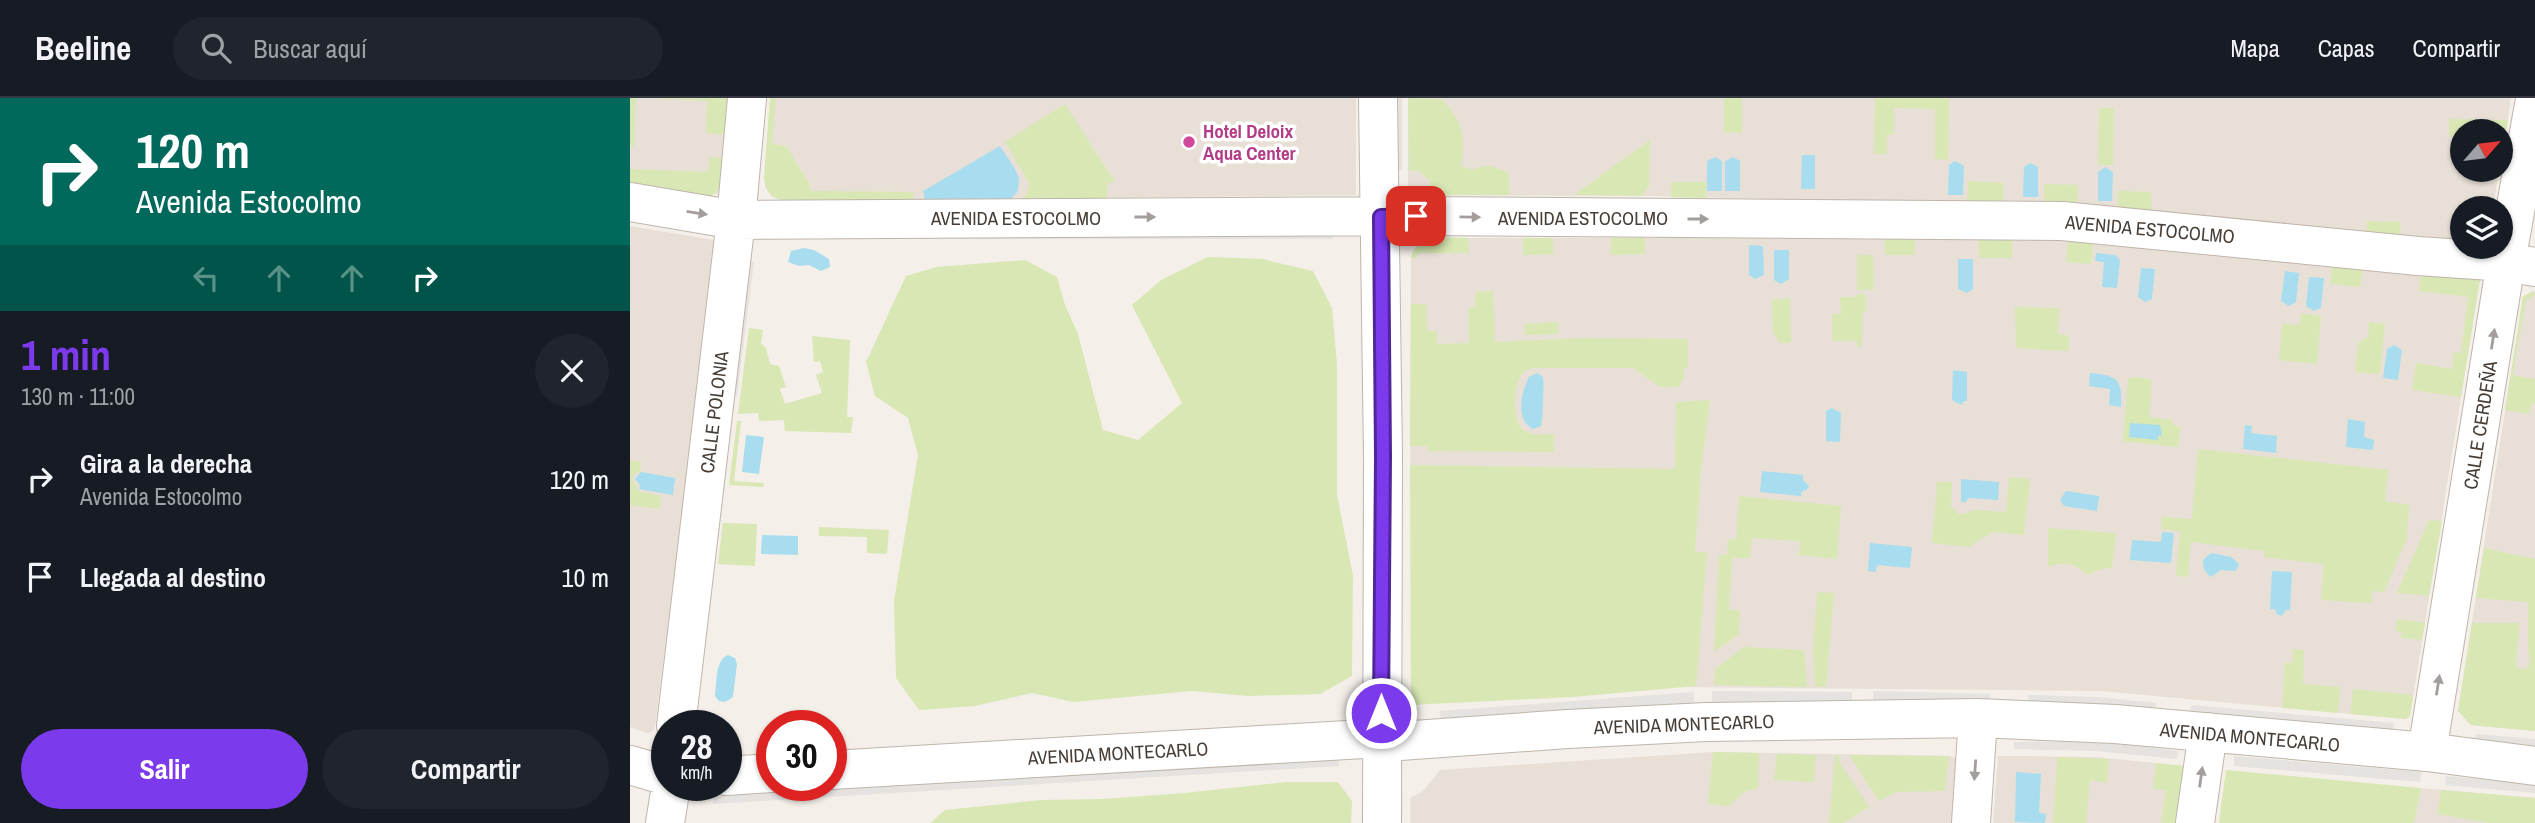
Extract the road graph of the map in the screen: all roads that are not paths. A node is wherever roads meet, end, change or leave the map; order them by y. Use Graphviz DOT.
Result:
graph roads {
  1 [pos="747,98"];
  2 [pos="1378,98"];
  3 [pos="2535,99"];
  4 [pos="630,202"];
  5 [pos="1381,217"];
  6 [pos="736,220"];
  7 [pos="2521,265"];
  8 [pos="678,710"];
  9 [pos="1978,718"];
  10 [pos="2208,732"];
  11 [pos="1381,738"];
  12 [pos="2427,752"];
  13 [pos="630,765"];
  14 [pos="2535,766"];
  15 [pos="847,769"];
  16 [pos="651,771"];
  17 [pos="669,801"];
  18 [pos="665,823"];
  19 [pos="1382,823"];
  20 [pos="1971,823"];
  21 [pos="2195,823"];
  1 -- 6 [label="street, CALLE POLONIA"];
  2 -- 5 [label="street"];
  3 -- 7 [label="street, CALLE CERDEÑA"];
  4 -- 6 [label="street, AVENIDA ESTOCOLMO, one-way"];
  6 -- 5 [label="street, AVENIDA ESTOCOLMO, one-way"];
  5 -- 7 [label="street, AVENIDA ESTOCOLMO, one-way"];
  5 -- 11 [label="street"];
  6 -- 8 [label="street, CALLE POLONIA"];
  12 -- 7 [label="street, CALLE CERDEÑA, one-way"];
  9 -- 10 [label="street, AVENIDA MONTECARLO"];
  9 -- 11 [label="street, AVENIDA MONTECARLO"];
  9 -- 20 [label="street, one-way"];
  10 -- 12 [label="street, AVENIDA MONTECARLO"];
  21 -- 10 [label="street, one-way"];
  11 -- 15 [label="street, AVENIDA MONTECARLO"];
  11 -- 19 [label="street"];
  12 -- 14 [label="street, AVENIDA MONTECARLO"];
  13 -- 16 [label="street"];
  17 -- 18 [label="street"];
}
